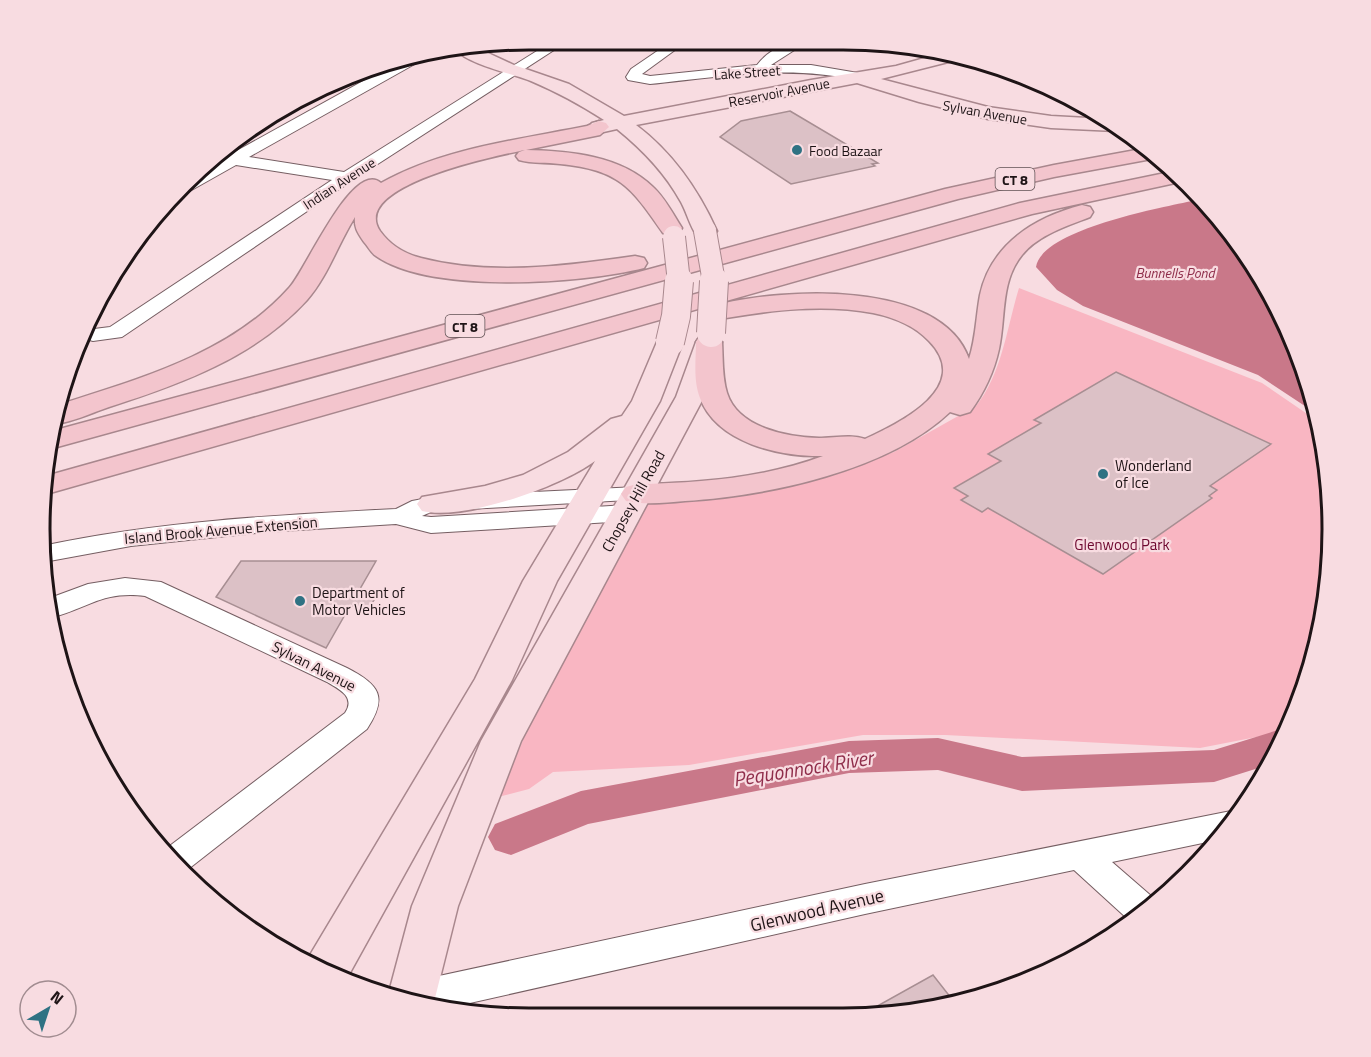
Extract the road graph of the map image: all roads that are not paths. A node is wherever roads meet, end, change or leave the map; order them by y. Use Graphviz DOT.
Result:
graph roads {
  1 [pos="547,50"];
  2 [pos="668,50"];
  3 [pos="789,50"];
  4 [pos="475,53"];
  5 [pos="939,60"];
  6 [pos="395,69"];
  7 [pos="513,71"];
  8 [pos="760,71"];
  9 [pos="859,77"];
  10 [pos="1099,124"];
  11 [pos="610,125"];
  12 [pos="1142,155"];
  13 [pos="225,158"];
  14 [pos="232,159"];
  15 [pos="427,170"];
  16 [pos="208,173"];
  17 [pos="347,177"];
  18 [pos="1169,178"];
  19 [pos="1180,189"];
  20 [pos="880,214"];
  21 [pos="673,233"];
  22 [pos="91,334"];
  23 [pos="710,338"];
  24 [pos="420,378"];
  25 [pos="646,401"];
  26 [pos="64,412"];
  27 [pos="918,423"];
  28 [pos="59,438"];
  29 [pos="52,484"];
  30 [pos="632,503"];
  31 [pos="433,504"];
  32 [pos="585,506"];
  33 [pos="401,516"];
  34 [pos="51,552"];
  35 [pos="56,606"];
  36 [pos="1218,826"];
  37 [pos="1079,854"];
  38 [pos="181,857"];
  39 [pos="1138,906"];
  40 [pos="330,964"];
  41 [pos="411,992"];
  42 [pos="427,996"];
  1 -- 7 [label="street, Indian Avenue"];
  2 -- 8 [label="street, Lake Street"];
  3 -- 8 [label="street"];
  4 -- 7 [label="main road, Chopsey Hill Road"];
  5 -- 9 [label="main road, Reservoir Avenue"];
  6 -- 14 [label="street"];
  7 -- 11 [label="main road, Chopsey Hill Road"];
  7 -- 17 [label="street, Indian Avenue"];
  8 -- 9 [label="street, Lake Street"];
  9 -- 10 [label="main road, Sylvan Avenue"];
  9 -- 11 [label="main road, Reservoir Avenue"];
  11 -- 15 [label="highway"];
  11 -- 21 [label="main road, Chopsey Hill Road"];
  11 -- 23 [label="main road, Chopsey Hill Road, bridge"];
  11 -- 26 [label="highway"];
  12 -- 20 [label="highway, CT 8"];
  13 -- 14 [label="street"];
  14 -- 16 [label="street"];
  14 -- 17 [label="street"];
  15 -- 20 [label="highway"];
  15 -- 21 [label="highway"];
  17 -- 22 [label="street, Indian Avenue"];
  18 -- 24 [label="highway, CT 8"];
  19 -- 30 [label="highway"];
  20 -- 28 [label="highway, CT 8"];
  21 -- 25 [label="main road, Chopsey Hill Road, bridge"];
  23 -- 27 [label="highway"];
  23 -- 30 [label="main road, Chopsey Hill Road"];
  24 -- 27 [label="highway"];
  24 -- 29 [label="highway, CT 8"];
  25 -- 31 [label="main road"];
  25 -- 32 [label="main road, Chopsey Hill Road"];
  27 -- 30 [label="highway"];
  30 -- 32 [label="street, Island Brook Avenue Extension"];
  30 -- 41 [label="main road, Chopsey Hill Road"];
  31 -- 32 [label="street, Island Brook Avenue Extension"];
  31 -- 33 [label="street, Island Brook Avenue Extension"];
  32 -- 33 [label="street, Island Brook Avenue Extension"];
  32 -- 40 [label="main road, Chopsey Hill Road"];
  33 -- 34 [label="street, Island Brook Avenue Extension"];
  35 -- 38 [label="street, Sylvan Avenue"];
  36 -- 37 [label="street, Glenwood Avenue"];
  37 -- 39 [label="street"];
  37 -- 42 [label="street, Glenwood Avenue"];
}
